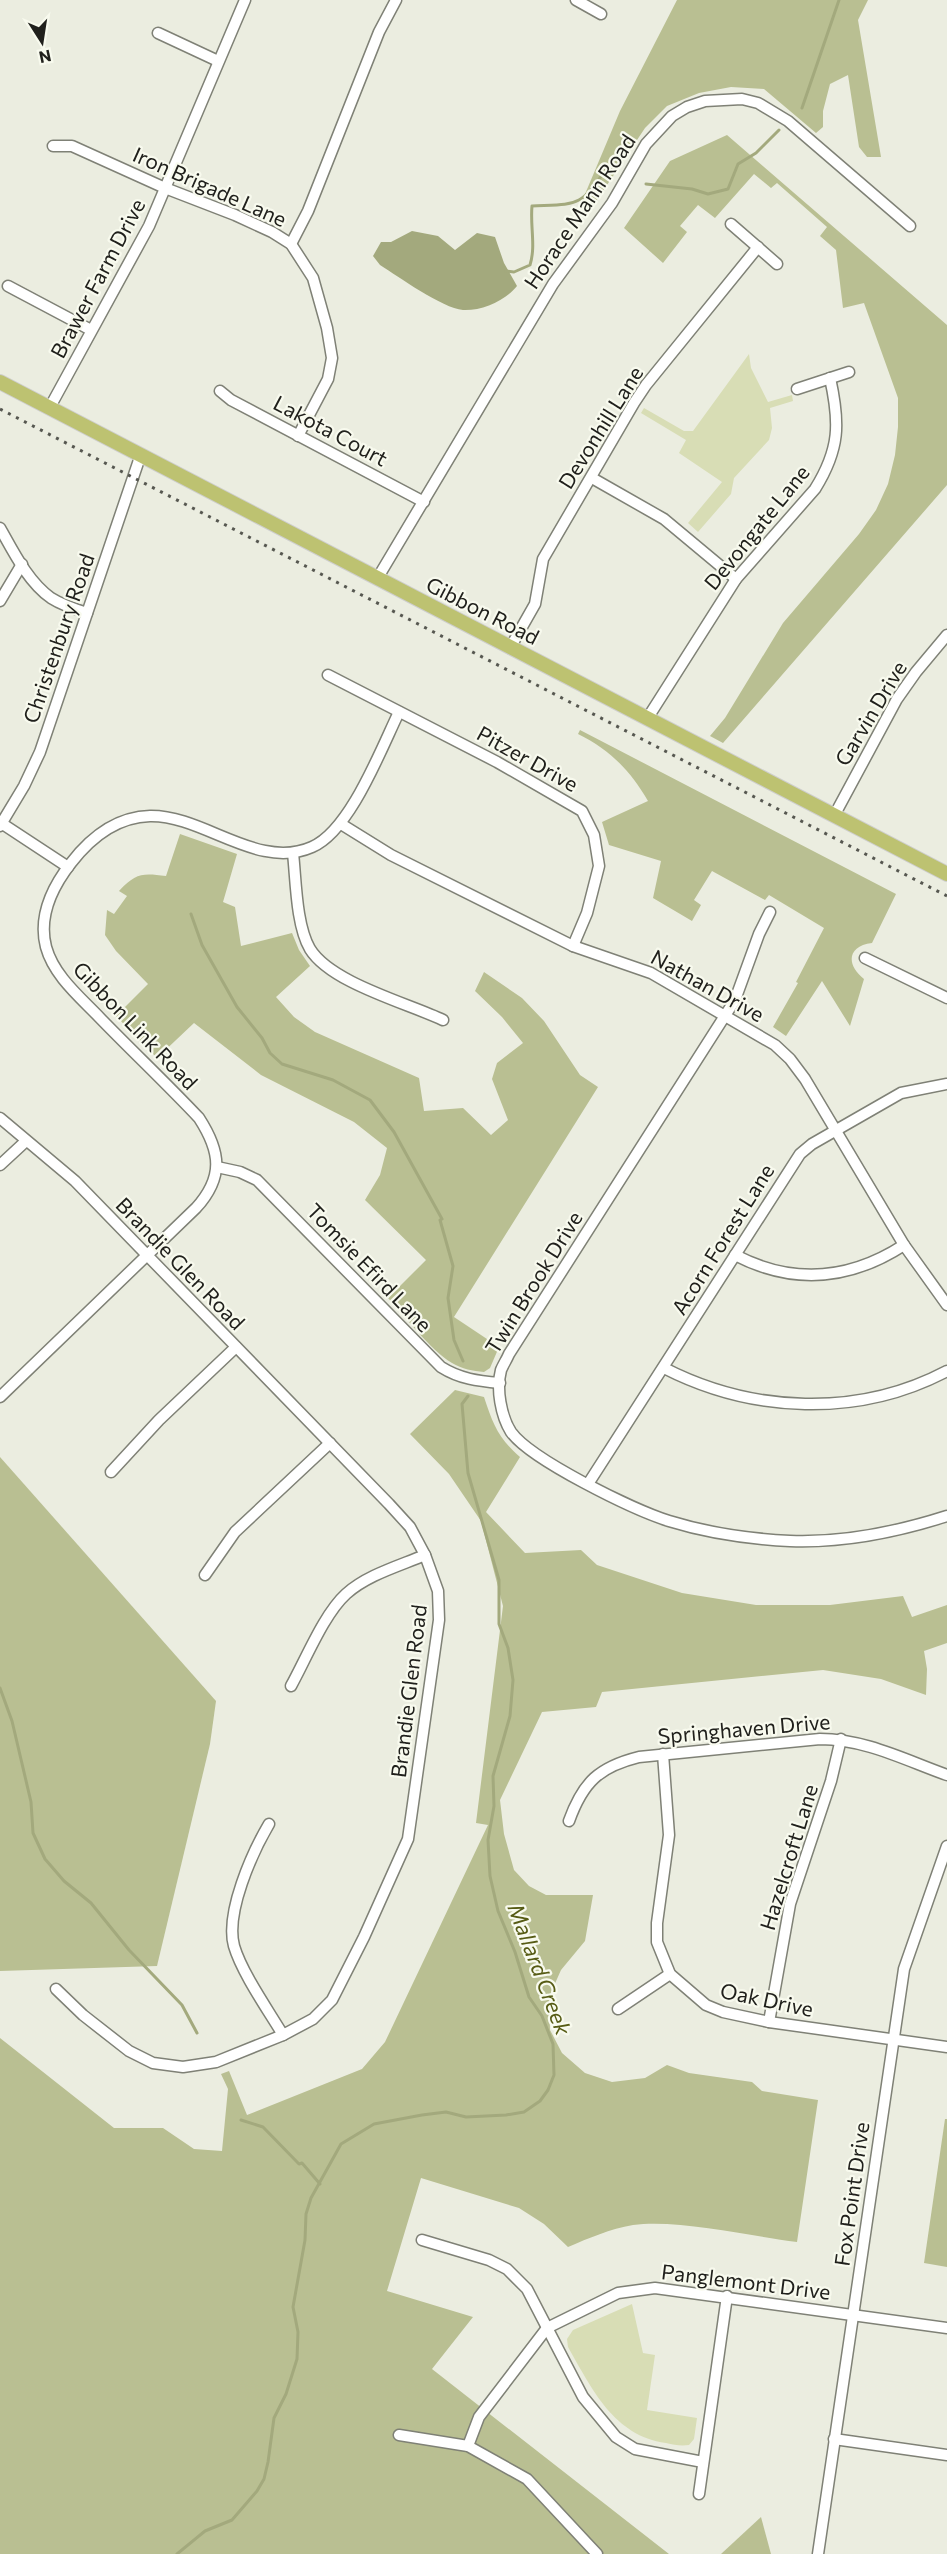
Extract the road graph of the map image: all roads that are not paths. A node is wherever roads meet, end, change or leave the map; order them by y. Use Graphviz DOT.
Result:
graph roads {
  1 [pos="245,0"];
  2 [pos="396,0"];
  3 [pos="576,0"];
  4 [pos="602,14"];
  5 [pos="158,33"];
  6 [pos="218,61"];
  7 [pos="53,146"];
  8 [pos="165,188"];
  9 [pos="731,224"];
  10 [pos="910,226"];
  11 [pos="291,244"];
  12 [pos="758,247"];
  13 [pos="777,264"];
  14 [pos="9,286"];
  15 [pos="92,330"];
  16 [pos="849,372"];
  17 [pos="830,378"];
  18 [pos="0,382"];
  19 [pos="797,388"];
  20 [pos="220,391"];
  21 [pos="50,407"];
  22 [pos="298,436"];
  23 [pos="140,457"];
  24 [pos="592,478"];
  25 [pos="424,502"];
  26 [pos="0,528"];
  27 [pos="22,564"];
  28 [pos="376,579"];
  29 [pos="736,579"];
  30 [pos="0,602"];
  31 [pos="87,613"];
  32 [pos="947,635"];
  33 [pos="510,648"];
  34 [pos="328,675"];
  35 [pos="399,712"];
  36 [pos="647,719"];
  37 [pos="834,816"];
  38 [pos="1,824"];
  39 [pos="341,824"];
  40 [pos="293,853"];
  41 [pos="68,867"];
  42 [pos="947,874"];
  43 [pos="770,912"];
  44 [pos="573,946"];
  45 [pos="865,958"];
  46 [pos="947,998"];
  47 [pos="724,1015"];
  48 [pos="443,1020"];
  49 [pos="947,1084"];
  50 [pos="0,1118"];
  51 [pos="837,1130"];
  52 [pos="26,1141"];
  53 [pos="0,1165"];
  54 [pos="217,1167"];
  55 [pos="904,1245"];
  56 [pos="735,1255"];
  57 [pos="146,1256"];
  58 [pos="947,1305"];
  59 [pos="236,1347"];
  60 [pos="664,1368"];
  61 [pos="947,1371"];
  62 [pos="500,1383"];
  63 [pos="0,1397"];
  64 [pos="330,1443"];
  65 [pos="111,1472"];
  66 [pos="588,1484"];
  67 [pos="947,1516"];
  68 [pos="424,1555"];
  69 [pos="205,1575"];
  70 [pos="291,1686"];
  71 [pos="841,1739"];
  72 [pos="663,1754"];
  73 [pos="947,1775"];
  74 [pos="569,1821"];
  75 [pos="269,1824"];
  76 [pos="947,1846"];
  77 [pos="943,1870"];
  78 [pos="670,1974"];
  79 [pos="56,1989"];
  80 [pos="618,2009"];
  81 [pos="769,2022"];
  82 [pos="283,2035"];
  83 [pos="893,2040"];
  84 [pos="947,2047"];
  85 [pos="422,2241"];
  86 [pos="727,2296"];
  87 [pos="854,2314"];
  88 [pos="547,2328"];
  89 [pos="947,2328"];
  90 [pos="399,2435"];
  91 [pos="834,2439"];
  92 [pos="468,2446"];
  93 [pos="947,2455"];
  94 [pos="703,2462"];
  95 [pos="699,2494"];
  96 [pos="597,2554"];
  97 [pos="818,2554"];
  1 -- 6 [label="street, Brawer Farm Drive"];
  2 -- 11 [label="street"];
  3 -- 4 [label="street"];
  5 -- 6 [label="street"];
  6 -- 8 [label="street, Brawer Farm Drive"];
  7 -- 8 [label="street, Iron Brigade Lane"];
  8 -- 11 [label="street, Iron Brigade Lane"];
  8 -- 15 [label="street, Brawer Farm Drive"];
  9 -- 12 [label="street"];
  10 -- 25 [label="street, Horace Mann Road"];
  11 -- 22 [label="street, Iron Brigade Lane"];
  12 -- 13 [label="street"];
  12 -- 24 [label="street, Devonhill Lane"];
  14 -- 15 [label="street"];
  15 -- 21 [label="street, Brawer Farm Drive"];
  16 -- 17 [label="street"];
  17 -- 19 [label="street"];
  17 -- 29 [label="street, Devongate Lane"];
  18 -- 21 [label="main road, Gibbon Road"];
  20 -- 22 [label="street, Lakota Court"];
  21 -- 23 [label="main road, Gibbon Road"];
  22 -- 25 [label="street, Lakota Court"];
  23 -- 28 [label="main road, Gibbon Road"];
  23 -- 31 [label="street, Christenbury Road"];
  24 -- 29 [label="street"];
  24 -- 33 [label="street, Devonhill Lane"];
  25 -- 28 [label="street, Horace Mann Road"];
  26 -- 27 [label="street"];
  27 -- 30 [label="street"];
  27 -- 31 [label="street"];
  28 -- 33 [label="main road, Gibbon Road"];
  29 -- 36 [label="street, Devongate Lane"];
  31 -- 38 [label="street, Christenbury Road"];
  32 -- 37 [label="street, Garvin Drive"];
  33 -- 36 [label="main road, Gibbon Road"];
  34 -- 35 [label="street, Pitzer Drive"];
  35 -- 39 [label="street, Gibbon Link Road"];
  35 -- 44 [label="street, Pitzer Drive"];
  36 -- 37 [label="main road, Gibbon Road"];
  37 -- 42 [label="main road, Gibbon Road"];
  38 -- 41 [label="street"];
  39 -- 40 [label="street, Gibbon Link Road"];
  39 -- 44 [label="street, Nathan Drive"];
  40 -- 41 [label="street, Gibbon Link Road"];
  40 -- 48 [label="street"];
  41 -- 54 [label="street, Gibbon Link Road"];
  43 -- 47 [label="street, Twin Brook Drive"];
  44 -- 47 [label="street, Nathan Drive"];
  45 -- 46 [label="street"];
  47 -- 51 [label="street, Nathan Drive"];
  47 -- 62 [label="street, Twin Brook Drive"];
  49 -- 51 [label="street, Acorn Forest Lane"];
  50 -- 52 [label="street, Brandie Glen Road"];
  51 -- 55 [label="street, Nathan Drive"];
  51 -- 56 [label="street, Acorn Forest Lane"];
  52 -- 53 [label="street"];
  52 -- 57 [label="street, Brandie Glen Road"];
  54 -- 57 [label="street"];
  54 -- 62 [label="street, Tomsie Efird Lane"];
  55 -- 56 [label="street"];
  55 -- 58 [label="street, Nathan Drive"];
  56 -- 60 [label="street, Acorn Forest Lane"];
  57 -- 59 [label="street, Brandie Glen Road"];
  57 -- 63 [label="street"];
  59 -- 64 [label="street, Brandie Glen Road"];
  59 -- 65 [label="street"];
  60 -- 61 [label="street"];
  60 -- 66 [label="street, Acorn Forest Lane"];
  62 -- 66 [label="street, Twin Brook Drive"];
  64 -- 68 [label="street, Brandie Glen Road"];
  64 -- 69 [label="street"];
  66 -- 67 [label="street, Twin Brook Drive"];
  68 -- 70 [label="street"];
  68 -- 82 [label="street, Brandie Glen Road"];
  71 -- 72 [label="street, Springhaven Drive"];
  71 -- 73 [label="street, Springhaven Drive"];
  71 -- 81 [label="street, Hazelcroft Lane"];
  72 -- 74 [label="street, Springhaven Drive"];
  72 -- 78 [label="street, Oak Drive"];
  75 -- 82 [label="street"];
  76 -- 77 [label="street, Fox Point Drive"];
  77 -- 83 [label="street, Fox Point Drive"];
  78 -- 80 [label="street"];
  78 -- 81 [label="street, Oak Drive"];
  79 -- 82 [label="street, Brandie Glen Road"];
  81 -- 83 [label="street, Oak Drive"];
  83 -- 84 [label="street, Oak Drive"];
  83 -- 87 [label="street, Fox Point Drive"];
  85 -- 88 [label="street"];
  86 -- 87 [label="street, Panglemont Drive"];
  86 -- 88 [label="street, Panglemont Drive"];
  86 -- 94 [label="street"];
  87 -- 89 [label="street, Panglemont Drive"];
  87 -- 91 [label="street, Fox Point Drive"];
  88 -- 92 [label="street, Panglemont Drive"];
  88 -- 94 [label="street"];
  90 -- 92 [label="street"];
  91 -- 93 [label="street"];
  91 -- 97 [label="street, Fox Point Drive"];
  92 -- 96 [label="street"];
  94 -- 95 [label="street"];
}
